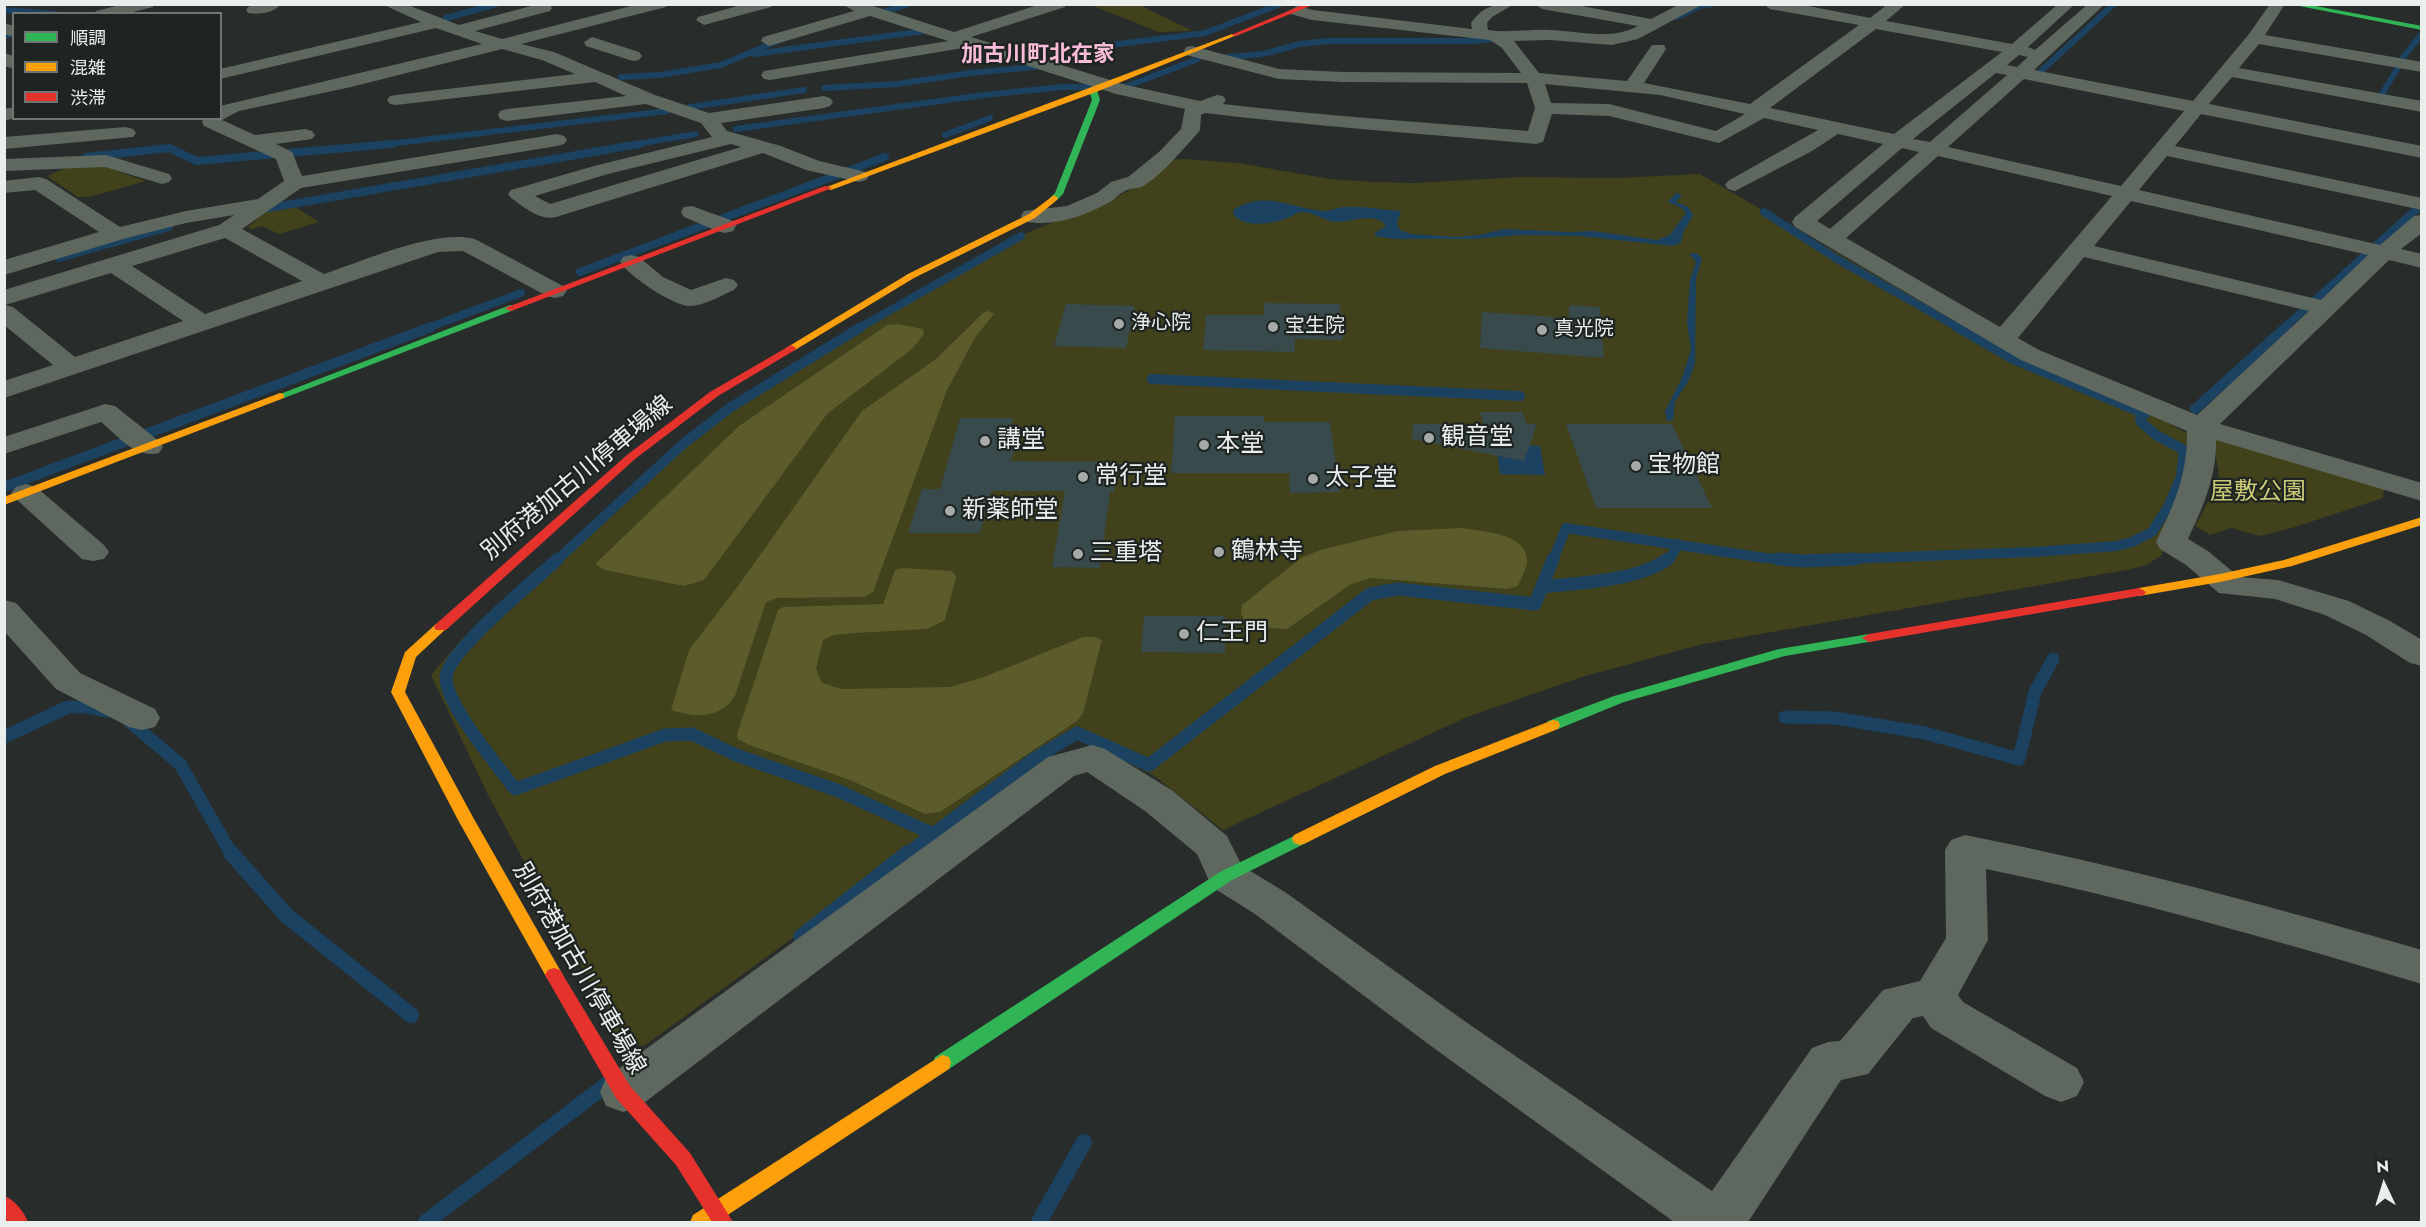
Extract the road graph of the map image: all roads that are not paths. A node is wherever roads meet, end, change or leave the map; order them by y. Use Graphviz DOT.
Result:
graph roads {
  1 [pos="147,4"];
  2 [pos="389,4"];
  3 [pos="660,4"];
  4 [pos="765,4"];
  5 [pos="849,4"];
  6 [pos="1059,4"];
  7 [pos="1507,4"];
  8 [pos="1542,4"];
  9 [pos="1696,4"];
  10 [pos="1770,4"];
  11 [pos="1899,4"];
  12 [pos="2068,4"];
  13 [pos="2098,4"];
  14 [pos="2278,4"];
  15 [pos="2297,5"];
  16 [pos="1303,7"];
  17 [pos="83,8"];
  18 [pos="869,11"];
  19 [pos="95,12"];
  20 [pos="110,12"];
  21 [pos="536,12"];
  22 [pos="437,15"];
  23 [pos="704,20"];
  24 [pos="1371,22"];
  25 [pos="1871,23"];
  26 [pos="1654,24"];
  27 [pos="2421,28"];
  28 [pos="460,30"];
  29 [pos="1488,35"];
  30 [pos="1619,38"];
  31 [pos="2255,38"];
  32 [pos="962,40"];
  33 [pos="769,41"];
  34 [pos="1362,41"];
  35 [pos="503,44"];
  36 [pos="2014,50"];
  37 [pos="1192,51"];
  38 [pos="2041,55"];
  39 [pos="548,56"];
  40 [pos="633,56"];
  41 [pos="891,56"];
  42 [pos="1992,67"];
  43 [pos="2421,67"];
  44 [pos="907,70"];
  45 [pos="792,71"];
  46 [pos="2226,71"];
  47 [pos="222,73"];
  48 [pos="2020,73"];
  49 [pos="1279,74"];
  50 [pos="770,75"];
  51 [pos="596,77"];
  52 [pos="1343,77"];
  53 [pos="1534,78"];
  54 [pos="1250,86"];
  55 [pos="1633,86"];
  56 [pos="1100,87"];
  57 [pos="1230,94"];
  58 [pos="649,99"];
  59 [pos="396,100"];
  60 [pos="1201,107"];
  61 [pos="1348,108"];
  62 [pos="1544,108"];
  63 [pos="2195,108"];
  64 [pos="1759,110"];
  65 [pos="2418,110"];
  66 [pos="222,111"];
  67 [pos="507,115"];
  68 [pos="708,119"];
  69 [pos="104,120"];
  70 [pos="212,120"];
  71 [pos="1835,127"];
  72 [pos="1190,129"];
  73 [pos="1212,131"];
  74 [pos="126,133"];
  75 [pos="305,135"];
  76 [pos="87,136"];
  77 [pos="733,138"];
  78 [pos="1339,139"];
  79 [pos="557,140"];
  80 [pos="1898,141"];
  81 [pos="4,142"];
  82 [pos="762,147"];
  83 [pos="270,148"];
  84 [pos="2162,149"];
  85 [pos="1934,150"];
  86 [pos="2421,152"];
  87 [pos="14,165"];
  88 [pos="157,172"];
  89 [pos="849,174"];
  90 [pos="39,183"];
  91 [pos="295,183"];
  92 [pos="1735,184"];
  93 [pos="4,187"];
  94 [pos="2125,194"];
  95 [pos="2421,204"];
  96 [pos="257,208"];
  97 [pos="1032,216"];
  98 [pos="2421,221"];
  99 [pos="227,230"];
  100 [pos="116,234"];
  101 [pos="1832,240"];
  102 [pos="2079,249"];
  103 [pos="2377,249"];
  104 [pos="2421,261"];
  105 [pos="631,262"];
  106 [pos="115,265"];
  107 [pos="4,268"];
  108 [pos="322,282"];
  109 [pos="726,285"];
  110 [pos="555,291"];
  111 [pos="4,298"];
  112 [pos="2325,308"];
  113 [pos="4,312"];
  114 [pos="201,322"];
  115 [pos="2002,340"];
  116 [pos="70,366"];
  117 [pos="4,390"];
  118 [pos="2201,427"];
  119 [pos="140,440"];
  120 [pos="4,446"];
  121 [pos="2421,492"];
  122 [pos="15,497"];
  123 [pos="2421,521"];
  124 [pos="93,552"];
  125 [pos="2220,578"];
  126 [pos="4,610"];
  127 [pos="2421,655"];
  128 [pos="142,718"];
  129 [pos="1226,876"];
  130 [pos="2421,967"];
  131 [pos="1934,996"];
  132 [pos="2061,1082"];
  133 [pos="623,1092"];
  134 [pos="4,1205"];
  135 [pos="720,1217"];
  136 [pos="18,1222"];
  137 [pos="700,1222"];
  138 [pos="1714,1222"];
  139 [pos="1720,1222"];
  1 -- 20 [label="street"];
  2 -- 22 [label="street"];
  3 -- 35 [label="street"];
  4 -- 23 [label="street"];
  5 -- 18 [label="street"];
  6 -- 32 [label="street"];
  7 -- 29 [label="street"];
  8 -- 26 [label="street"];
  9 -- 26 [label="street"];
  10 -- 25 [label="street"];
  11 -- 25 [label="street"];
  12 -- 36 [label="street"];
  13 -- 38 [label="street"];
  14 -- 31 [label="street"];
  15 -- 27 [label="main road"];
  16 -- 24 [label="street"];
  16 -- 37 [label="main road"];
  17 -- 19 [label="street"];
  18 -- 32 [label="street"];
  18 -- 33 [label="street"];
  21 -- 28 [label="street"];
  22 -- 28 [label="street"];
  22 -- 47 [label="street"];
  24 -- 29 [label="street"];
  24 -- 34 [label="street"];
  25 -- 36 [label="street"];
  25 -- 64 [label="street"];
  26 -- 30 [label="street"];
  28 -- 35 [label="street"];
  29 -- 30 [label="street"];
  29 -- 53 [label="street"];
  30 -- 55 [label="street"];
  31 -- 43 [label="street"];
  31 -- 46 [label="street"];
  32 -- 41 [label="street"];
  32 -- 56 [label="street"];
  35 -- 39 [label="street"];
  35 -- 66 [label="street"];
  36 -- 38 [label="street"];
  36 -- 42 [label="street"];
  37 -- 49 [label="street"];
  37 -- 56 [label="main road"];
  38 -- 48 [label="street"];
  39 -- 40 [label="street"];
  39 -- 51 [label="street"];
  41 -- 44 [label="street"];
  41 -- 45 [label="street"];
  42 -- 48 [label="street"];
  42 -- 80 [label="street"];
  45 -- 50 [label="street"];
  45 -- 68 [label="street"];
  46 -- 63 [label="street"];
  46 -- 65 [label="street"];
  48 -- 63 [label="street"];
  48 -- 85 [label="street"];
  49 -- 52 [label="street"];
  49 -- 54 [label="street"];
  51 -- 58 [label="street"];
  51 -- 59 [label="street"];
  52 -- 53 [label="street"];
  52 -- 61 [label="street"];
  53 -- 55 [label="street"];
  53 -- 62 [label="street"];
  55 -- 64 [label="street"];
  56 -- 60 [label="street"];
  56 -- 89 [label="main road"];
  56 -- 97 [label="main road, 別府港加古川停車場線"];
  57 -- 60 [label="street"];
  58 -- 67 [label="street"];
  58 -- 68 [label="street"];
  60 -- 61 [label="street"];
  60 -- 72 [label="street"];
  61 -- 62 [label="street"];
  61 -- 78 [label="street"];
  62 -- 64 [label="street"];
  63 -- 84 [label="street"];
  63 -- 86 [label="street"];
  64 -- 71 [label="street"];
  68 -- 77 [label="street"];
  69 -- 76 [label="street"];
  70 -- 83 [label="street"];
  71 -- 80 [label="street"];
  71 -- 92 [label="street"];
  72 -- 73 [label="street"];
  72 -- 97 [label="street"];
  74 -- 76 [label="street"];
  75 -- 83 [label="street"];
  76 -- 81 [label="street"];
  77 -- 82 [label="street"];
  77 -- 82 [label="street"];
  79 -- 91 [label="street"];
  80 -- 85 [label="street"];
  80 -- 101 [label="street"];
  82 -- 89 [label="street"];
  83 -- 91 [label="street"];
  84 -- 94 [label="street"];
  84 -- 95 [label="street"];
  85 -- 94 [label="street"];
  85 -- 101 [label="street"];
  87 -- 88 [label="street"];
  87 -- 90 [label="street"];
  89 -- 105 [label="main road"];
  90 -- 93 [label="street"];
  90 -- 100 [label="street"];
  91 -- 96 [label="street"];
  94 -- 102 [label="street"];
  94 -- 103 [label="street"];
  96 -- 99 [label="street"];
  96 -- 100 [label="street"];
  97 -- 133 [label="main road, 別府港加古川停車場線"];
  98 -- 103 [label="street"];
  99 -- 106 [label="street"];
  99 -- 108 [label="street"];
  100 -- 107 [label="street"];
  101 -- 115 [label="street"];
  102 -- 112 [label="street"];
  102 -- 115 [label="street"];
  103 -- 104 [label="street"];
  103 -- 112 [label="street"];
  105 -- 109 [label="street"];
  105 -- 110 [label="main road"];
  106 -- 111 [label="street"];
  106 -- 114 [label="street"];
  108 -- 110 [label="street"];
  108 -- 114 [label="street"];
  110 -- 119 [label="main road"];
  112 -- 118 [label="street"];
  113 -- 116 [label="street"];
  114 -- 116 [label="street"];
  115 -- 118 [label="street"];
  116 -- 117 [label="street"];
  118 -- 121 [label="street"];
  118 -- 125 [label="street"];
  119 -- 120 [label="street"];
  119 -- 122 [label="main road"];
  122 -- 124 [label="street"];
  123 -- 125 [label="main road"];
  125 -- 127 [label="street"];
  125 -- 129 [label="main road"];
  126 -- 128 [label="street"];
  129 -- 133 [label="street"];
  129 -- 135 [label="main road"];
  129 -- 138 [label="street"];
  130 -- 131 [label="street"];
  131 -- 132 [label="street"];
  131 -- 139 [label="street"];
  133 -- 135 [label="main road, 別府港加古川停車場線"];
  134 -- 136 [label="main road"];
  135 -- 137 [label="main road"];
}
